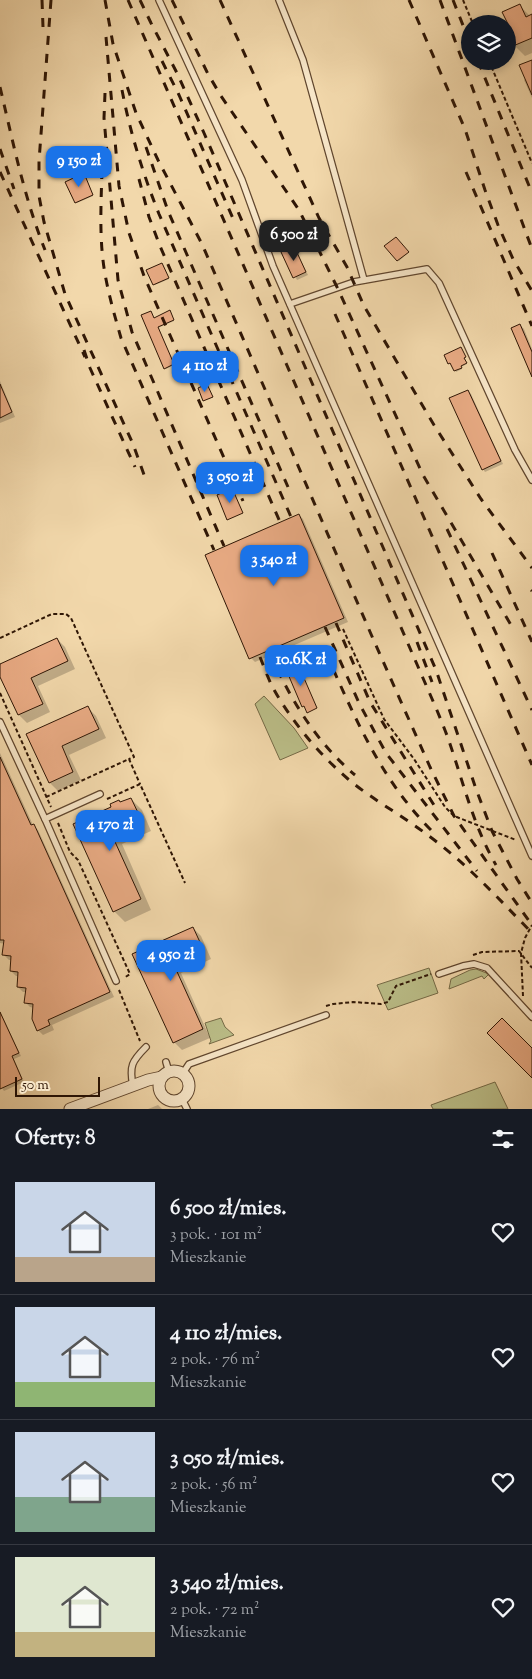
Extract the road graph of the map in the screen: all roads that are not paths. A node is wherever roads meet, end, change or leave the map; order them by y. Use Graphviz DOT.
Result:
graph roads {
  1 [pos="159,0"];
  2 [pos="279,0"];
  3 [pos="364,280"];
  4 [pos="290,304"];
  5 [pos="532,480"];
  6 [pos="0,722"];
  7 [pos="100,794"];
  8 [pos="45,819"];
  9 [pos="532,856"];
  10 [pos="436,973"];
  11 [pos="116,981"];
  12 [pos="326,1015"];
  13 [pos="532,1016"];
  14 [pos="146,1047"];
  15 [pos="165,1070"];
  16 [pos="183,1073"];
  17 [pos="133,1086"];
  18 [pos="185,1104"];
  19 [pos="70,1109"];
  1 -- 4 [label="lane"];
  2 -- 3 [label="lane"];
  3 -- 4 [label="lane"];
  3 -- 5 [label="lane"];
  4 -- 9 [label="lane"];
  6 -- 8 [label="lane"];
  7 -- 8 [label="lane"];
  8 -- 11 [label="lane"];
  10 -- 13 [label="lane"];
  12 -- 16 [label="lane"];
  14 -- 17 [label="lane"];
  15 -- 16 [label="street"];
  15 -- 17 [label="street"];
  15 -- 18 [label="street"];
  16 -- 18 [label="street"];
  17 -- 19 [label="street"];
}
